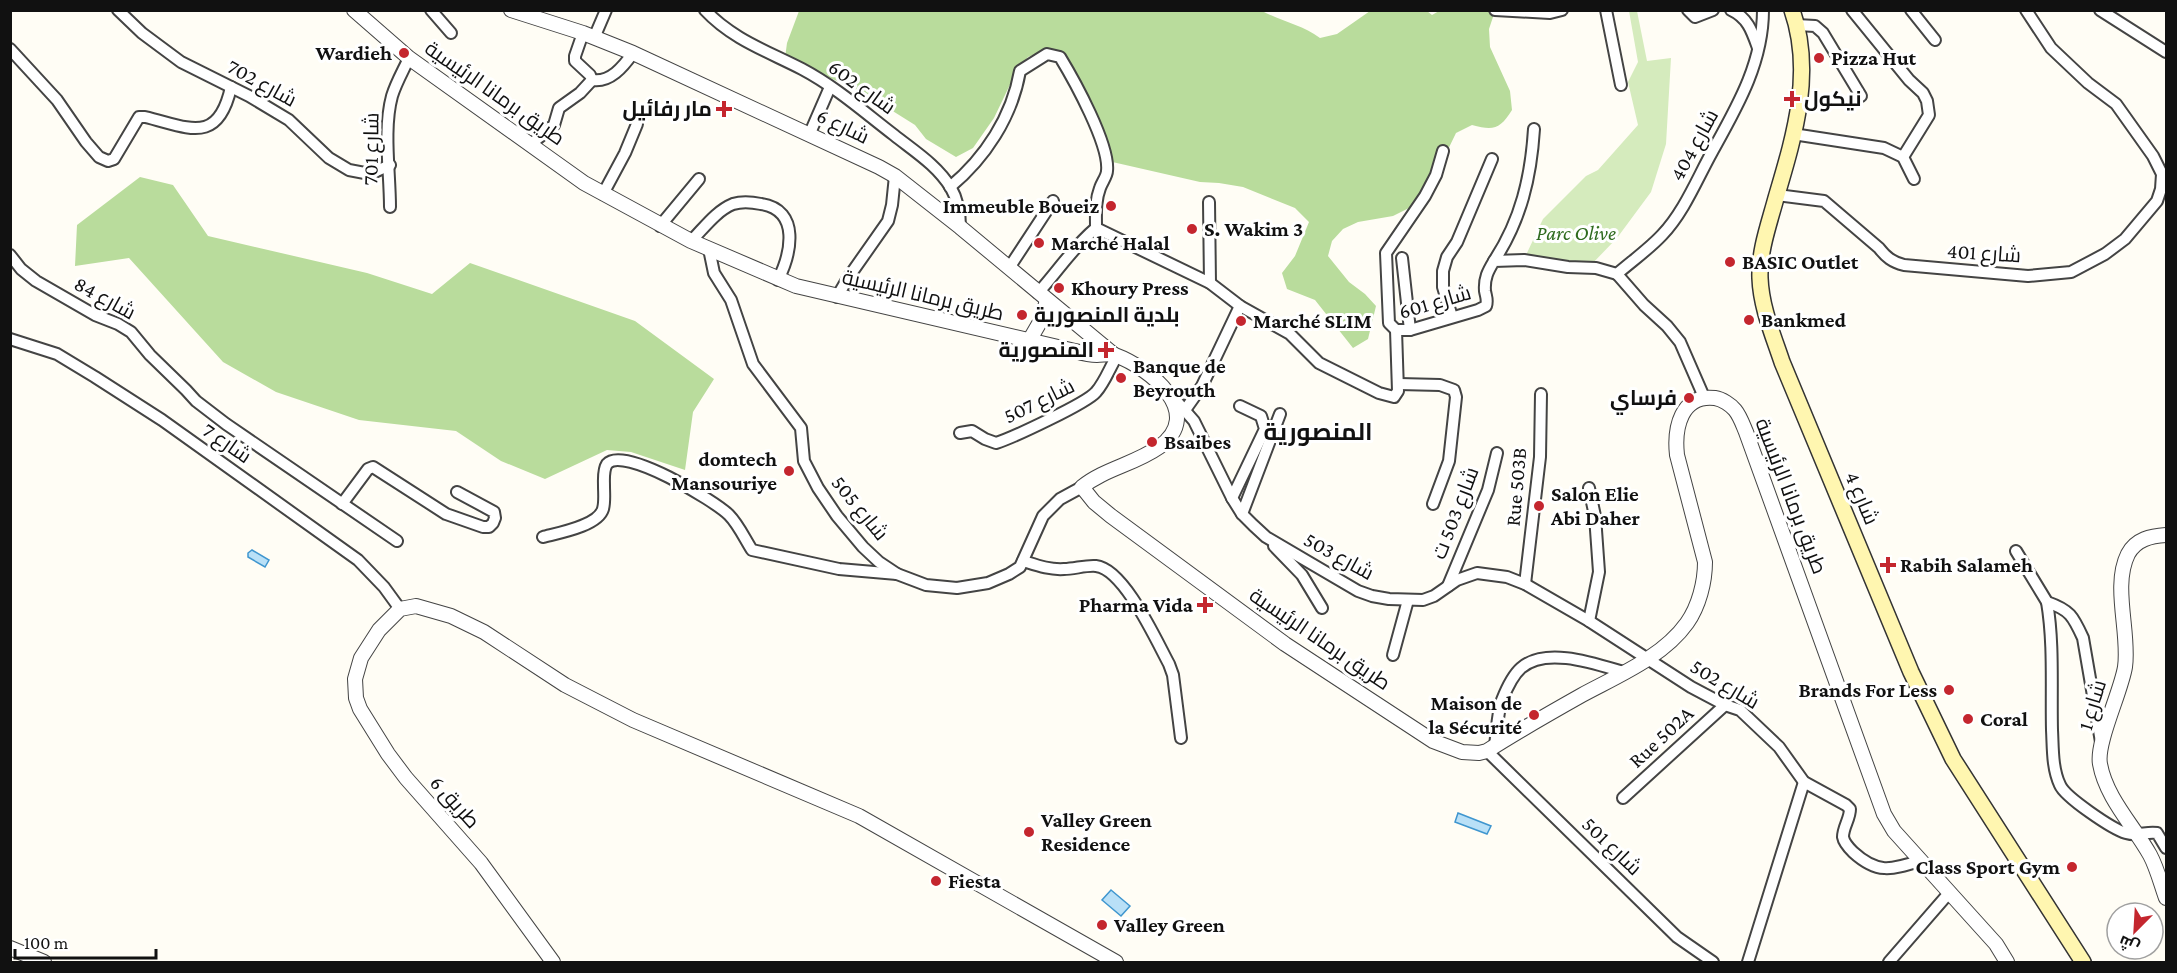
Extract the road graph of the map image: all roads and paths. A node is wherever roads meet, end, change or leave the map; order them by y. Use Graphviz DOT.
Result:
graph roads {
  1 [pos="118,10"];
  2 [pos="354,10"];
  3 [pos="431,10"];
  4 [pos="511,10"];
  5 [pos="606,10"];
  6 [pos="705,10"];
  7 [pos="1495,10"];
  8 [pos="1563,10"];
  9 [pos="1606,10"];
  10 [pos="1688,10"];
  11 [pos="1713,10"];
  12 [pos="1731,10"];
  13 [pos="1762,10"];
  14 [pos="1852,10"];
  15 [pos="1911,10"];
  16 [pos="2026,10"];
  17 [pos="2100,10"];
  18 [pos="1794,18"];
  19 [pos="451,33"];
  20 [pos="589,36"];
  21 [pos="1935,40"];
  22 [pos="10,50"];
  23 [pos="1759,51"];
  24 [pos="2166,51"];
  25 [pos="633,53"];
  26 [pos="409,58"];
  27 [pos="592,80"];
  28 [pos="1621,85"];
  29 [pos="231,87"];
  30 [pos="830,87"];
  31 [pos="1861,96"];
  32 [pos="637,124"];
  33 [pos="1534,129"];
  34 [pos="810,134"];
  35 [pos="1793,134"];
  36 [pos="531,144"];
  37 [pos="1443,151"];
  38 [pos="1903,157"];
  39 [pos="1492,159"];
  40 [pos="390,165"];
  41 [pos="895,176"];
  42 [pos="699,179"];
  43 [pos="1914,179"];
  44 [pos="950,187"];
  45 [pos="603,194"];
  46 [pos="1777,195"];
  47 [pos="1053,201"];
  48 [pos="1209,202"];
  49 [pos="390,207"];
  50 [pos="660,226"];
  51 [pos="960,227"];
  52 [pos="1096,228"];
  53 [pos="691,241"];
  54 [pos="709,249"];
  55 [pos="10,255"];
  56 [pos="1402,258"];
  57 [pos="1494,261"];
  58 [pos="1008,268"];
  59 [pos="1617,274"];
  60 [pos="778,280"];
  61 [pos="1210,283"];
  62 [pos="837,297"];
  63 [pos="1043,297"];
  64 [pos="1240,306"];
  65 [pos="1452,317"];
  66 [pos="1082,328"];
  67 [pos="1396,330"];
  68 [pos="1410,330"];
  69 [pos="10,339"];
  70 [pos="1029,341"];
  71 [pos="1075,351"];
  72 [pos="1115,355"];
  73 [pos="1398,384"];
  74 [pos="1540,394"];
  75 [pos="1172,397"];
  76 [pos="1704,397"];
  77 [pos="1240,406"];
  78 [pos="1185,410"];
  79 [pos="1280,414"];
  80 [pos="960,433"];
  81 [pos="1497,453"];
  82 [pos="1082,487"];
  83 [pos="1589,488"];
  84 [pos="457,492"];
  85 [pos="1232,498"];
  86 [pos="342,504"];
  87 [pos="1433,504"];
  88 [pos="1242,514"];
  89 [pos="2166,535"];
  90 [pos="543,537"];
  91 [pos="1266,537"];
  92 [pos="397,541"];
  93 [pos="2016,551"];
  94 [pos="1023,561"];
  95 [pos="897,574"];
  96 [pos="1525,584"];
  97 [pos="1448,587"];
  98 [pos="1408,600"];
  99 [pos="2047,602"];
  100 [pos="1322,608"];
  101 [pos="400,609"];
  102 [pos="1589,621"];
  103 [pos="1393,655"];
  104 [pos="1646,659"];
  105 [pos="1623,672"];
  106 [pos="1725,705"];
  107 [pos="1182,738"];
  108 [pos="2102,746"];
  109 [pos="1491,748"];
  110 [pos="1804,782"];
  111 [pos="1623,798"];
  112 [pos="2138,836"];
  113 [pos="2166,848"];
  114 [pos="1919,861"];
  115 [pos="1949,893"];
  116 [pos="2166,898"];
  117 [pos="10,948"];
  118 [pos="44,963"];
  119 [pos="553,963"];
  120 [pos="1116,963"];
  121 [pos="1713,963"];
  122 [pos="1748,963"];
  123 [pos="1889,963"];
  124 [pos="2007,963"];
  125 [pos="2083,963"];
  1 -- 29 [label="street, شارع 702"];
  2 -- 26 [label="street, طريق برمانا الرئيسية"];
  3 -- 19 [label="street"];
  4 -- 20 [label="street, شارع 6"];
  5 -- 20 [label="street"];
  6 -- 30 [label="street, شارع 602"];
  7 -- 8 [label="street"];
  9 -- 28 [label="street"];
  10 -- 11 [label="street"];
  12 -- 23 [label="street"];
  13 -- 23 [label="street, شارع 404"];
  14 -- 38 [label="street"];
  15 -- 21 [label="street"];
  16 -- 46 [label="street, شارع 401"];
  17 -- 24 [label="street"];
  18 -- 31 [label="street"];
  18 -- 35 [label="main road, شارع 4"];
  20 -- 25 [label="street, شارع 6"];
  20 -- 27 [label="street"];
  22 -- 29 [label="street"];
  23 -- 59 [label="street, شارع 404"];
  25 -- 27 [label="street"];
  25 -- 34 [label="street, شارع 6"];
  26 -- 36 [label="street, طريق برمانا الرئيسية"];
  26 -- 40 [label="street, شارع 701"];
  27 -- 36 [label="street"];
  29 -- 40 [label="street, شارع 702"];
  30 -- 34 [label="street"];
  30 -- 44 [label="street, شارع 602"];
  32 -- 45 [label="street"];
  33 -- 57 [label="street"];
  34 -- 41 [label="street, شارع 6"];
  35 -- 38 [label="street"];
  35 -- 46 [label="main road, شارع 4"];
  36 -- 45 [label="street, طريق برمانا الرئيسية"];
  37 -- 67 [label="street"];
  38 -- 43 [label="street"];
  39 -- 65 [label="street"];
  40 -- 49 [label="street, شارع 701"];
  41 -- 51 [label="street, شارع 6"];
  41 -- 62 [label="street"];
  42 -- 50 [label="street"];
  44 -- 51 [label="street, شارع 602"];
  44 -- 52 [label="street"];
  45 -- 50 [label="street, طريق برمانا الرئيسية"];
  46 -- 125 [label="main road, شارع 4"];
  47 -- 58 [label="street"];
  48 -- 61 [label="street"];
  50 -- 53 [label="street, طريق برمانا الرئيسية"];
  51 -- 58 [label="street, شارع 6"];
  52 -- 61 [label="street"];
  52 -- 63 [label="street"];
  53 -- 54 [label="street, طريق برمانا الرئيسية"];
  53 -- 60 [label="street"];
  54 -- 60 [label="street, طريق برمانا الرئيسية"];
  54 -- 95 [label="street, شارع 505"];
  55 -- 86 [label="street, شارع 84"];
  56 -- 68 [label="street"];
  57 -- 59 [label="street"];
  57 -- 65 [label="street, شارع 601"];
  58 -- 63 [label="street, شارع 6"];
  59 -- 76 [label="street"];
  60 -- 62 [label="street, طريق برمانا الرئيسية"];
  61 -- 64 [label="street"];
  62 -- 70 [label="street, طريق برمانا الرئيسية"];
  63 -- 66 [label="street, شارع 6"];
  63 -- 70 [label="street"];
  64 -- 73 [label="street"];
  64 -- 78 [label="street"];
  65 -- 68 [label="street, شارع 601"];
  66 -- 71 [label="street"];
  66 -- 72 [label="street, شارع 6"];
  67 -- 68 [label="street, شارع 601"];
  67 -- 73 [label="street, شارع 601"];
  69 -- 101 [label="street, شارع 7"];
  70 -- 71 [label="street, طريق برمانا الرئيسية"];
  71 -- 72 [label="street, طريق برمانا الرئيسية"];
  72 -- 75 [label="street, طريق برمانا الرئيسية"];
  72 -- 80 [label="street, شارع 507"];
  73 -- 87 [label="street"];
  74 -- 96 [label="street, Rue 503B"];
  75 -- 78 [label="street, شارع 503"];
  75 -- 82 [label="street"];
  76 -- 104 [label="street"];
  76 -- 114 [label="street, طريق برمانا الرئيسية"];
  77 -- 85 [label="street"];
  78 -- 85 [label="street, شارع 503"];
  79 -- 88 [label="street"];
  81 -- 97 [label="street, شارع 503 ت"];
  82 -- 94 [label="street"];
  82 -- 109 [label="street, طريق برمانا الرئيسية"];
  83 -- 102 [label="street"];
  84 -- 86 [label="street"];
  85 -- 88 [label="street, شارع 503"];
  86 -- 92 [label="street, شارع 84"];
  88 -- 91 [label="street, شارع 503"];
  89 -- 108 [label="street, شارع 1"];
  90 -- 95 [label="street"];
  91 -- 98 [label="street, شارع 503"];
  91 -- 100 [label="street"];
  93 -- 99 [label="street"];
  94 -- 95 [label="street, شارع 505"];
  94 -- 107 [label="street"];
  96 -- 97 [label="street, شارع 503"];
  96 -- 102 [label="street, شارع 503"];
  97 -- 98 [label="street, شارع 503"];
  98 -- 103 [label="street"];
  99 -- 108 [label="street"];
  99 -- 112 [label="street"];
  101 -- 119 [label="street, طريق 6"];
  101 -- 120 [label="street"];
  102 -- 104 [label="street, شارع 503"];
  104 -- 105 [label="street"];
  104 -- 106 [label="street, شارع 502"];
  105 -- 109 [label="street"];
  105 -- 109 [label="street"];
  106 -- 110 [label="street, شارع 502"];
  106 -- 111 [label="street, Rue 502A"];
  108 -- 112 [label="street, شارع 1"];
  109 -- 121 [label="street, شارع 501"];
  110 -- 114 [label="street, شارع 502"];
  110 -- 122 [label="street"];
  112 -- 113 [label="street"];
  112 -- 116 [label="street, شارع 1"];
  114 -- 115 [label="street, طريق برمانا الرئيسية"];
  115 -- 123 [label="street"];
  115 -- 124 [label="street, طريق برمانا الرئيسية"];
  117 -- 118 [label="street"];
}
